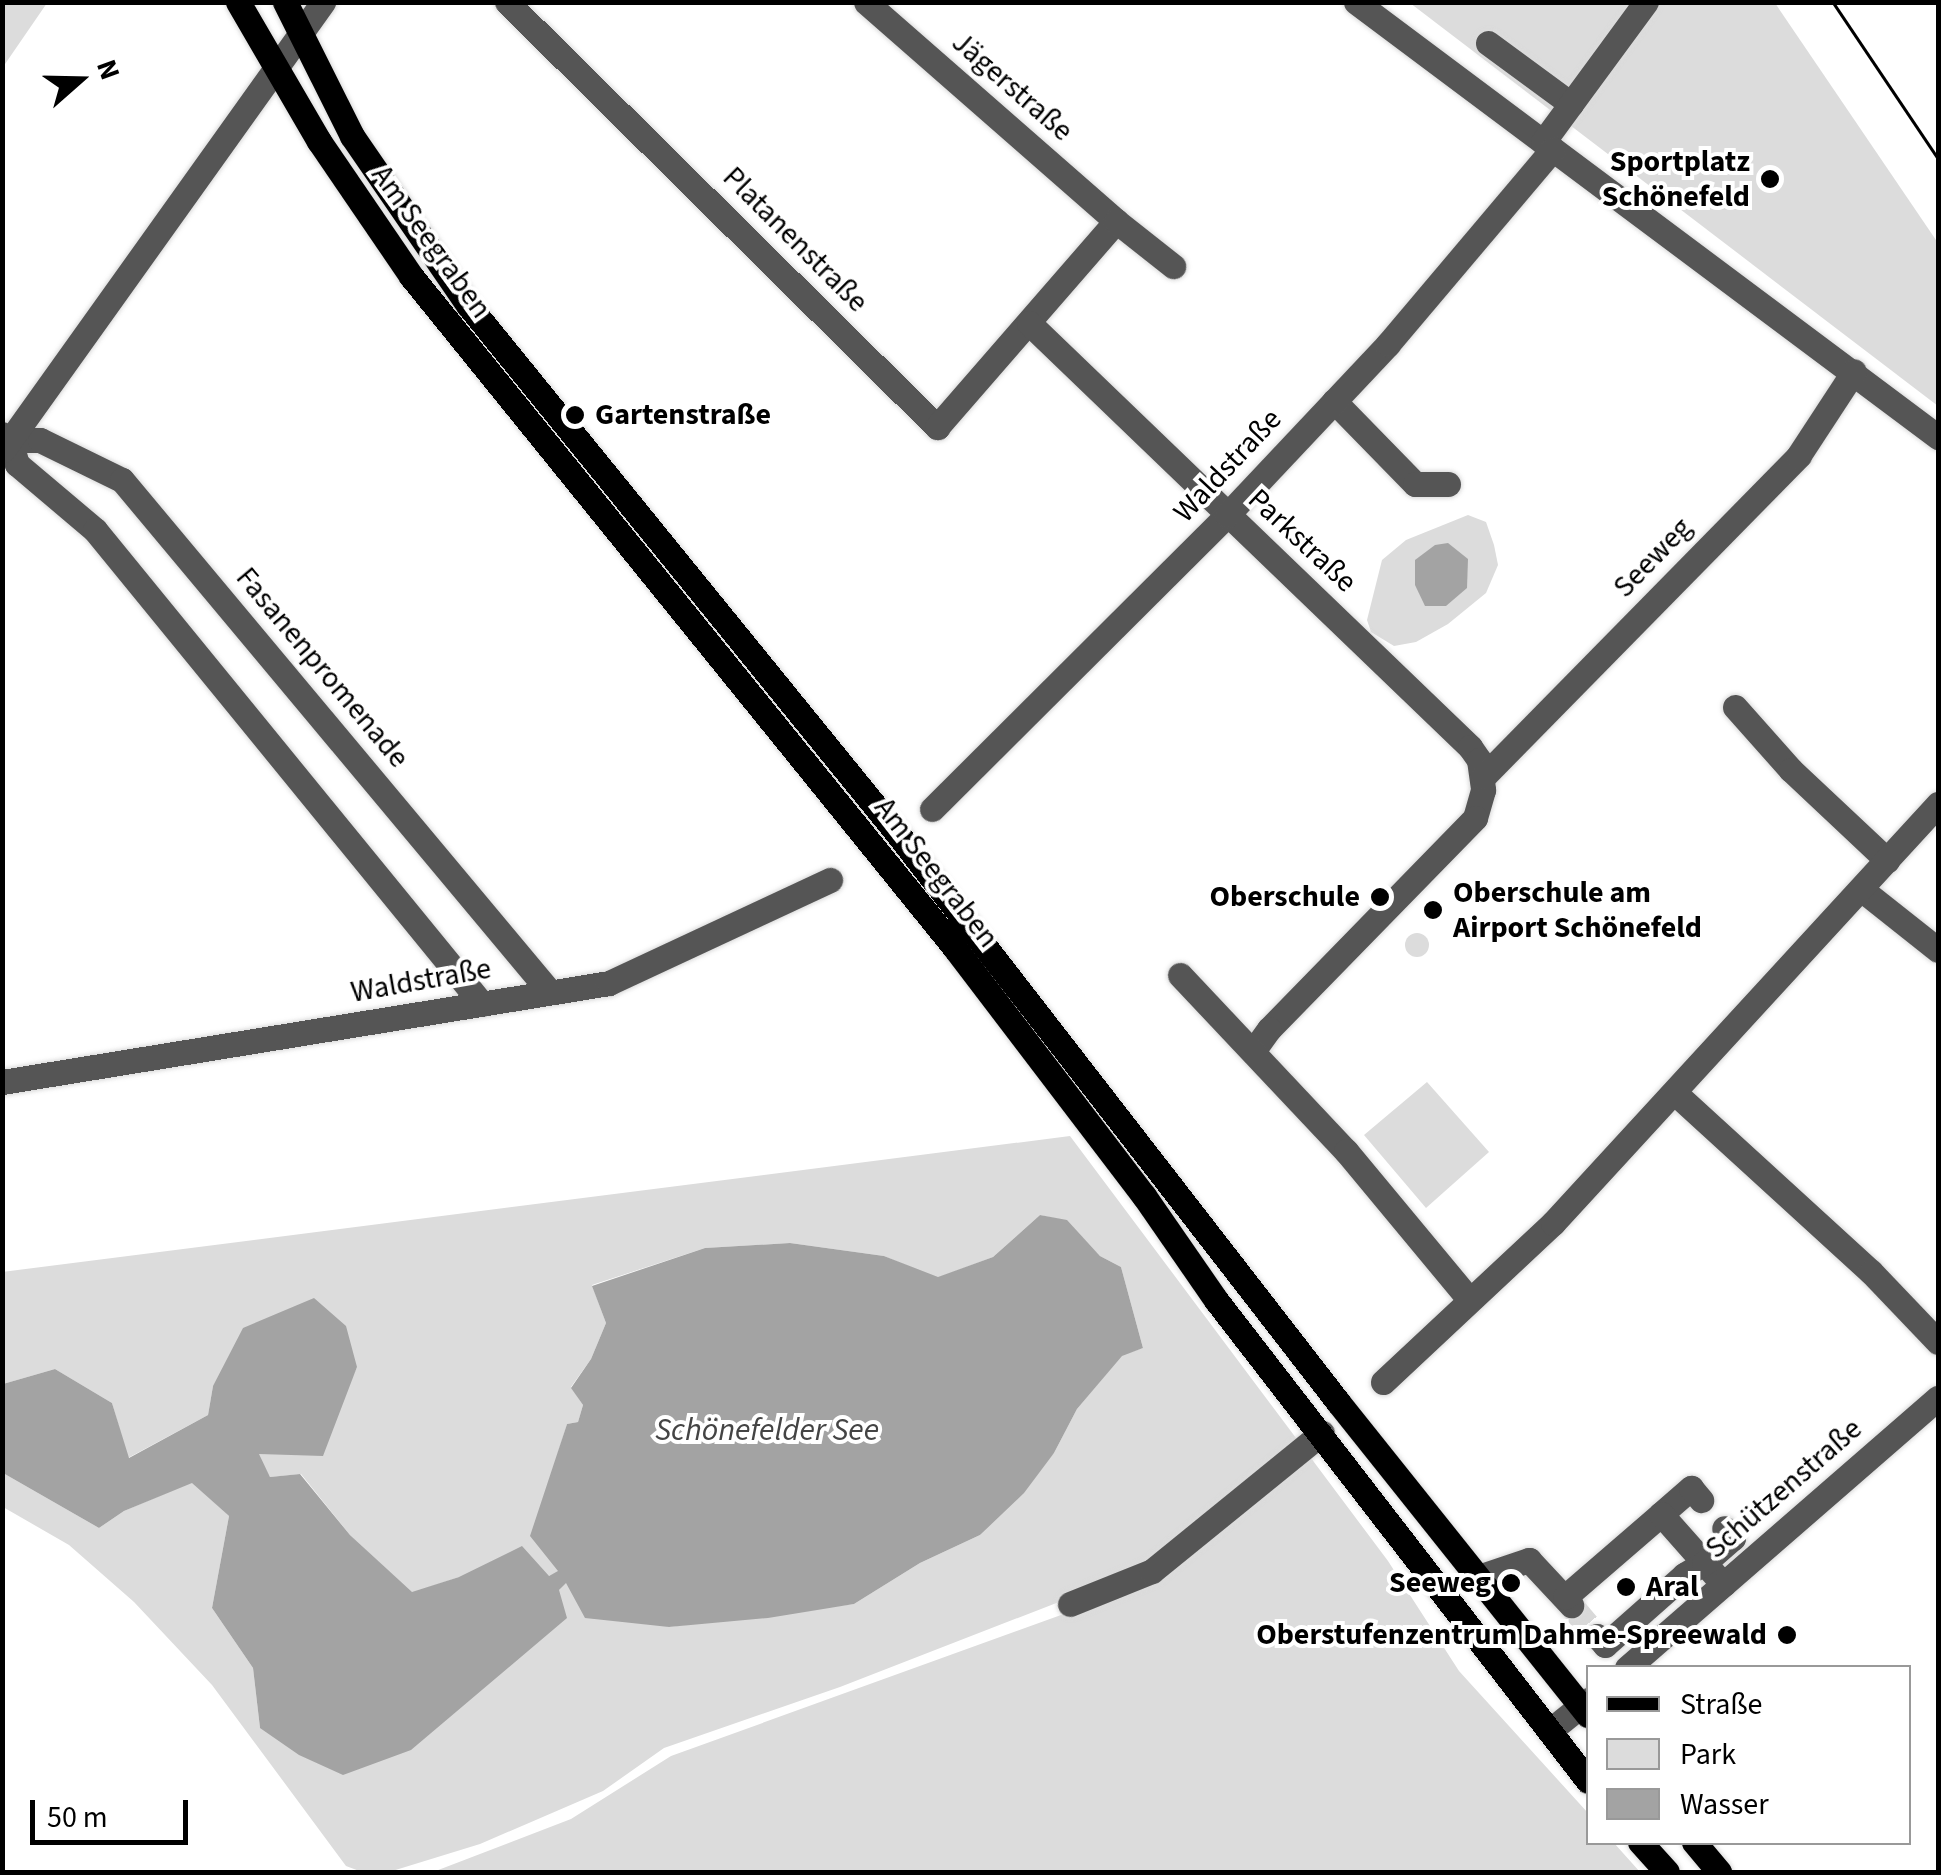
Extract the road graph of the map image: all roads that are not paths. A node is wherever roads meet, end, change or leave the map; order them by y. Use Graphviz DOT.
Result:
graph roads {
  1 [pos="238,2"];
  2 [pos="285,2"];
  3 [pos="324,2"];
  4 [pos="507,2"];
  5 [pos="866,2"];
  6 [pos="1356,2"];
  7 [pos="1646,2"];
  8 [pos="300,33"];
  9 [pos="1488,43"];
  10 [pos="275,66"];
  11 [pos="1571,104"];
  12 [pos="1548,146"];
  13 [pos="1116,221"];
  14 [pos="1173,266"];
  15 [pos="1029,324"];
  16 [pos="1854,371"];
  17 [pos="1334,401"];
  18 [pos="1938,437"];
  19 [pos="5,442"];
  20 [pos="1448,484"];
  21 [pos="1227,515"];
  22 [pos="1735,707"];
  23 [pos="1483,777"];
  24 [pos="1938,804"];
  25 [pos="932,809"];
  26 [pos="1888,860"];
  27 [pos="830,880"];
  28 [pos="1862,889"];
  29 [pos="1938,950"];
  30 [pos="1180,976"];
  31 [pos="550,991"];
  32 [pos="482,1004"];
  33 [pos="1254,1050"];
  34 [pos="2,1082"];
  35 [pos="1676,1092"];
  36 [pos="1469,1299"];
  37 [pos="1938,1342"];
  38 [pos="1383,1382"];
  39 [pos="1938,1398"];
  40 [pos="1322,1432"];
  41 [pos="1701,1500"];
  42 [pos="1662,1514"];
  43 [pos="1724,1528"];
  44 [pos="1704,1563"];
  45 [pos="1478,1577"];
  46 [pos="1723,1584"];
  47 [pos="1070,1604"];
  48 [pos="1630,1623"];
  49 [pos="1597,1636"];
  50 [pos="1649,1648"];
  51 [pos="1630,1665"];
  52 [pos="1586,1707"];
  53 [pos="1552,1730"];
  54 [pos="1586,1777"];
  55 [pos="1643,1845"];
  56 [pos="1697,1845"];
  57 [pos="1667,1872"];
  58 [pos="1720,1872"];
  1 -- 10 [label="main road, Am Seegraben"];
  2 -- 8 [label="main road, Am Seegraben"];
  3 -- 8 [label="street"];
  4 -- 15 [label="street, Platanenstraße"];
  5 -- 13 [label="street, Jägerstraße"];
  6 -- 12 [label="street"];
  7 -- 11 [label="street, Waldstraße"];
  8 -- 10 [label="street"];
  8 -- 45 [label="main road, Am Seegraben"];
  9 -- 11 [label="street"];
  10 -- 19 [label="street"];
  10 -- 40 [label="main road, Am Seegraben"];
  11 -- 12 [label="street, Waldstraße"];
  12 -- 16 [label="street"];
  12 -- 17 [label="street, Waldstraße"];
  13 -- 14 [label="street, Jägerstraße"];
  13 -- 15 [label="street"];
  15 -- 21 [label="street, Parkstraße"];
  16 -- 18 [label="street"];
  16 -- 23 [label="street, Seeweg"];
  17 -- 20 [label="street"];
  17 -- 21 [label="street, Waldstraße"];
  19 -- 31 [label="street, Fasanenpromenade"];
  19 -- 32 [label="street"];
  21 -- 23 [label="street, Parkstraße"];
  21 -- 25 [label="street, Waldstraße"];
  22 -- 26 [label="street"];
  23 -- 33 [label="street"];
  24 -- 26 [label="street"];
  26 -- 28 [label="street"];
  27 -- 31 [label="street, Waldstraße"];
  28 -- 29 [label="street"];
  28 -- 35 [label="street"];
  30 -- 33 [label="street"];
  31 -- 32 [label="street, Waldstraße"];
  32 -- 34 [label="street, Waldstraße"];
  33 -- 36 [label="street"];
  35 -- 36 [label="street"];
  35 -- 37 [label="street"];
  36 -- 38 [label="street"];
  39 -- 46 [label="street, Schützenstraße"];
  40 -- 47 [label="street"];
  40 -- 53 [label="main road, Am Seegraben"];
  41 -- 42 [label="street"];
  42 -- 44 [label="street"];
  42 -- 45 [label="street"];
  43 -- 44 [label="street"];
  44 -- 46 [label="street"];
  44 -- 48 [label="street"];
  45 -- 52 [label="main road, Am Seegraben"];
  46 -- 50 [label="street, Schützenstraße"];
  48 -- 49 [label="street"];
  48 -- 50 [label="street"];
  50 -- 51 [label="street, Schützenstraße"];
  52 -- 53 [label="street"];
  53 -- 54 [label="main road, Am Seegraben"];
  55 -- 57 [label="main road"];
  56 -- 58 [label="main road"];
}
